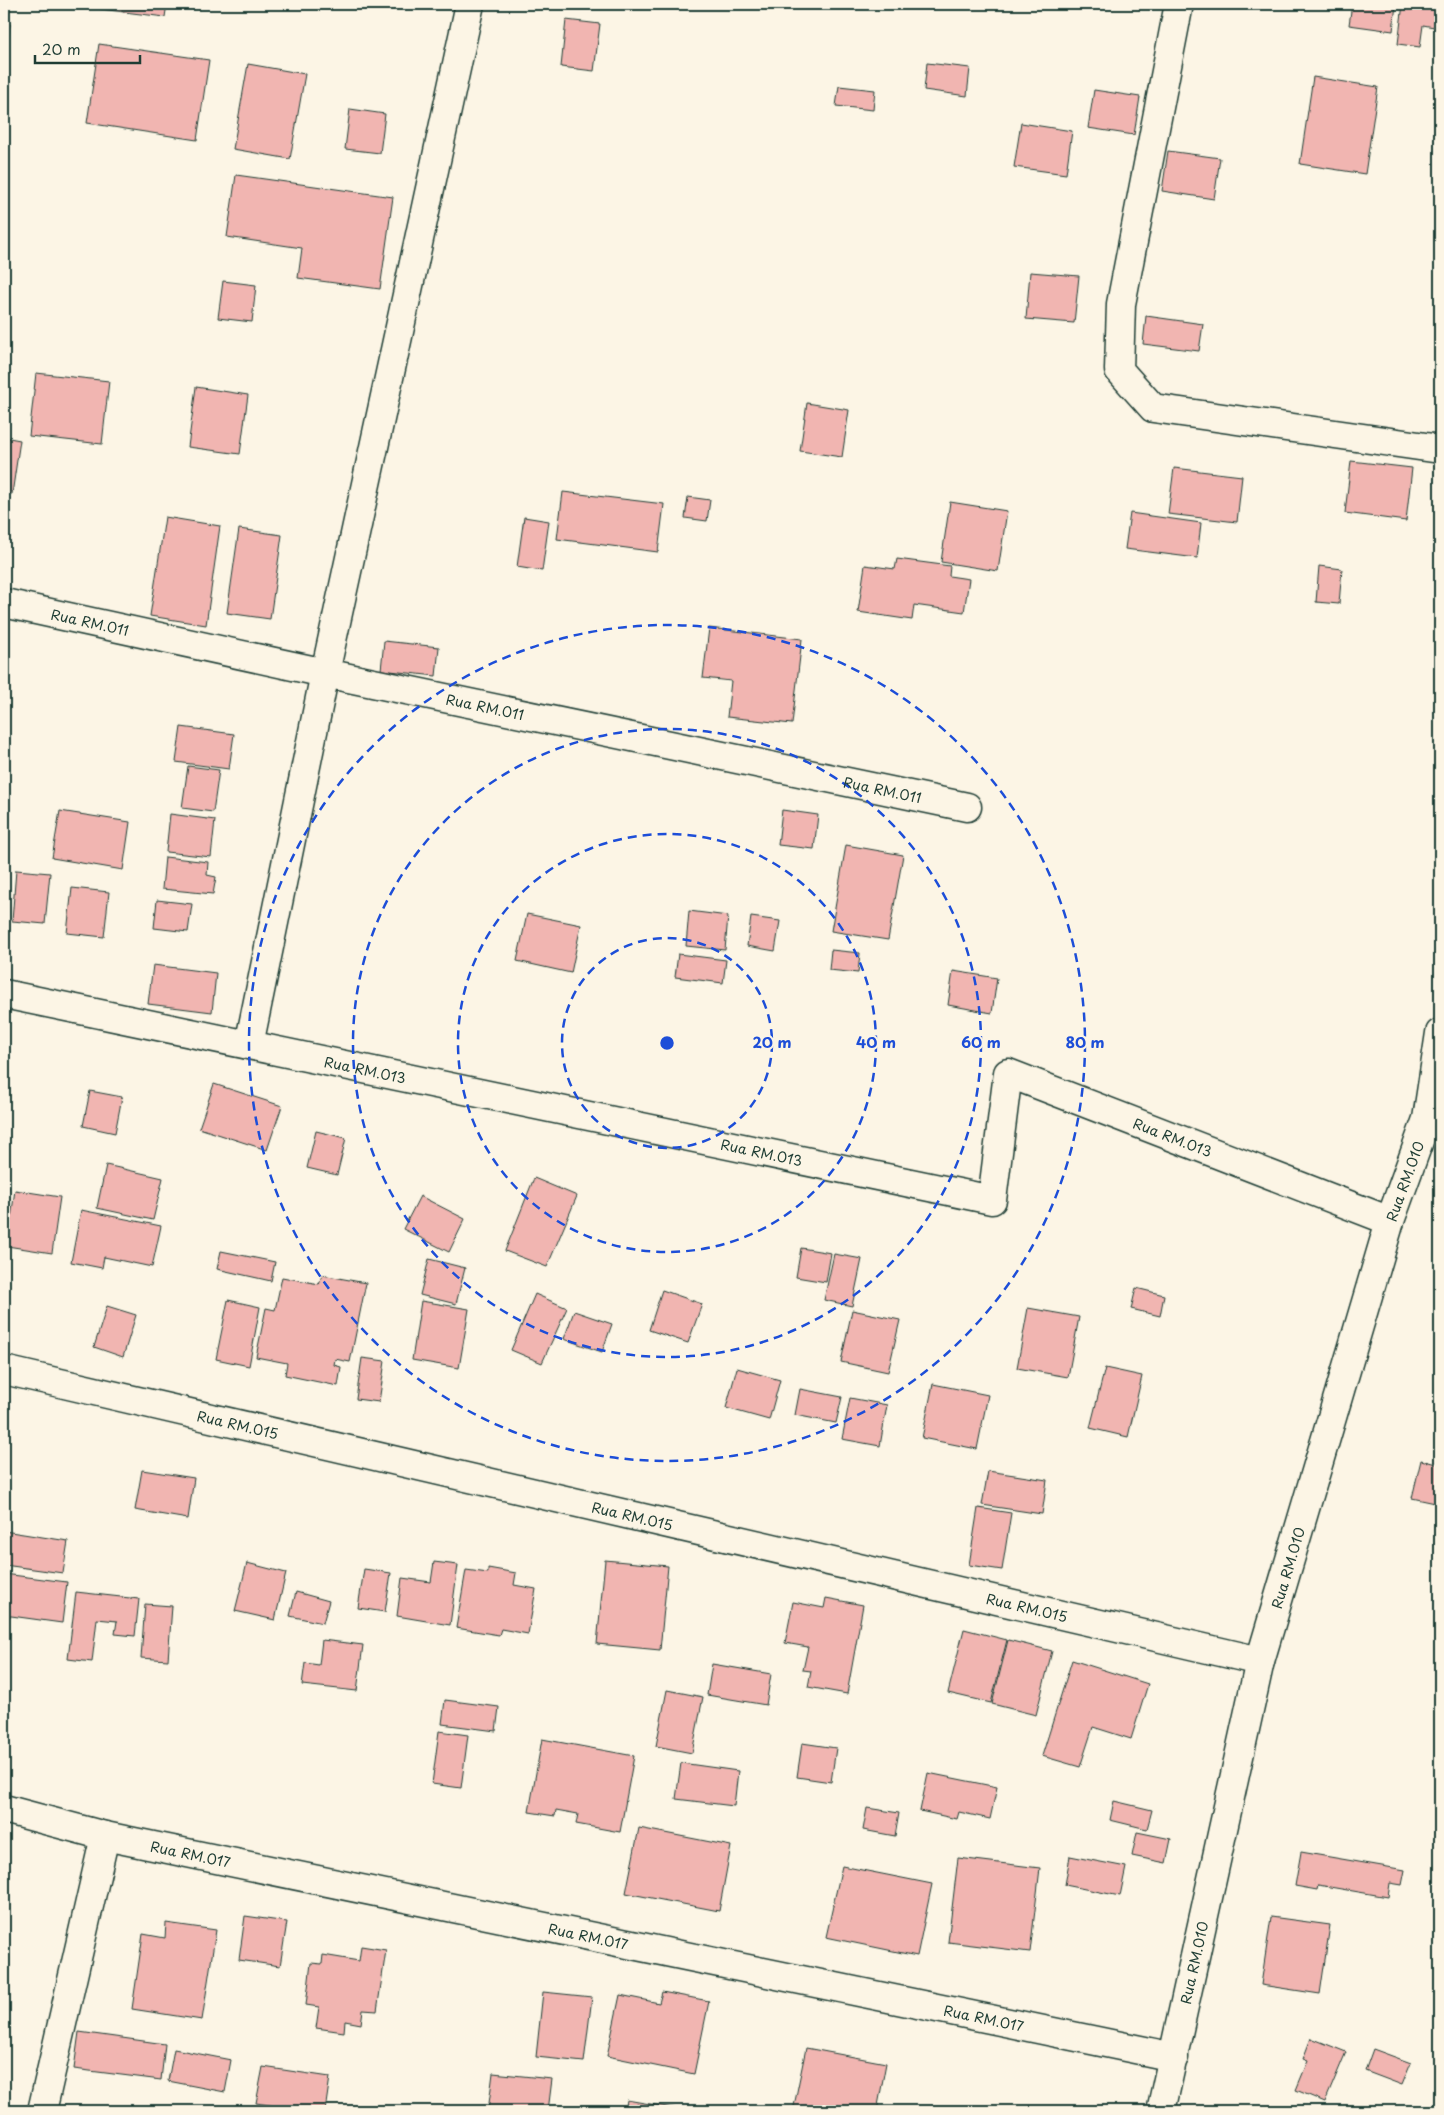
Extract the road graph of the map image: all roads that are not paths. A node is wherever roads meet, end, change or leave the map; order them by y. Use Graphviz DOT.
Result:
graph roads {
  1 [pos="470,4"];
  2 [pos="1179,4"];
  3 [pos="1440,449"];
  4 [pos="4,603"];
  5 [pos="325,673"];
  6 [pos="967,808"];
  7 [pos="4,994"];
  8 [pos="1440,1033"];
  9 [pos="249,1045"];
  10 [pos="1436,1086"];
  11 [pos="1390,1220"];
  12 [pos="4,1370"];
  13 [pos="1260,1661"];
  14 [pos="4,1808"];
  15 [pos="105,1836"];
  16 [pos="1174,2057"];
  17 [pos="42,2111"];
  18 [pos="1161,2111"];
  1 -- 5 [label="street"];
  2 -- 3 [label="street"];
  4 -- 5 [label="street, Rua RM.011"];
  5 -- 6 [label="street, Rua RM.011"];
  5 -- 9 [label="street"];
  7 -- 9 [label="street, Rua RM.013"];
  8 -- 10 [label="street, Rua RM.010"];
  9 -- 11 [label="street, Rua RM.013"];
  10 -- 11 [label="street, Rua RM.010"];
  11 -- 13 [label="street, Rua RM.010"];
  12 -- 13 [label="street, Rua RM.015"];
  13 -- 16 [label="street, Rua RM.010"];
  14 -- 15 [label="street, Rua RM.017"];
  15 -- 16 [label="street, Rua RM.017"];
  15 -- 17 [label="street"];
  16 -- 18 [label="street, Rua RM.010"];
}
